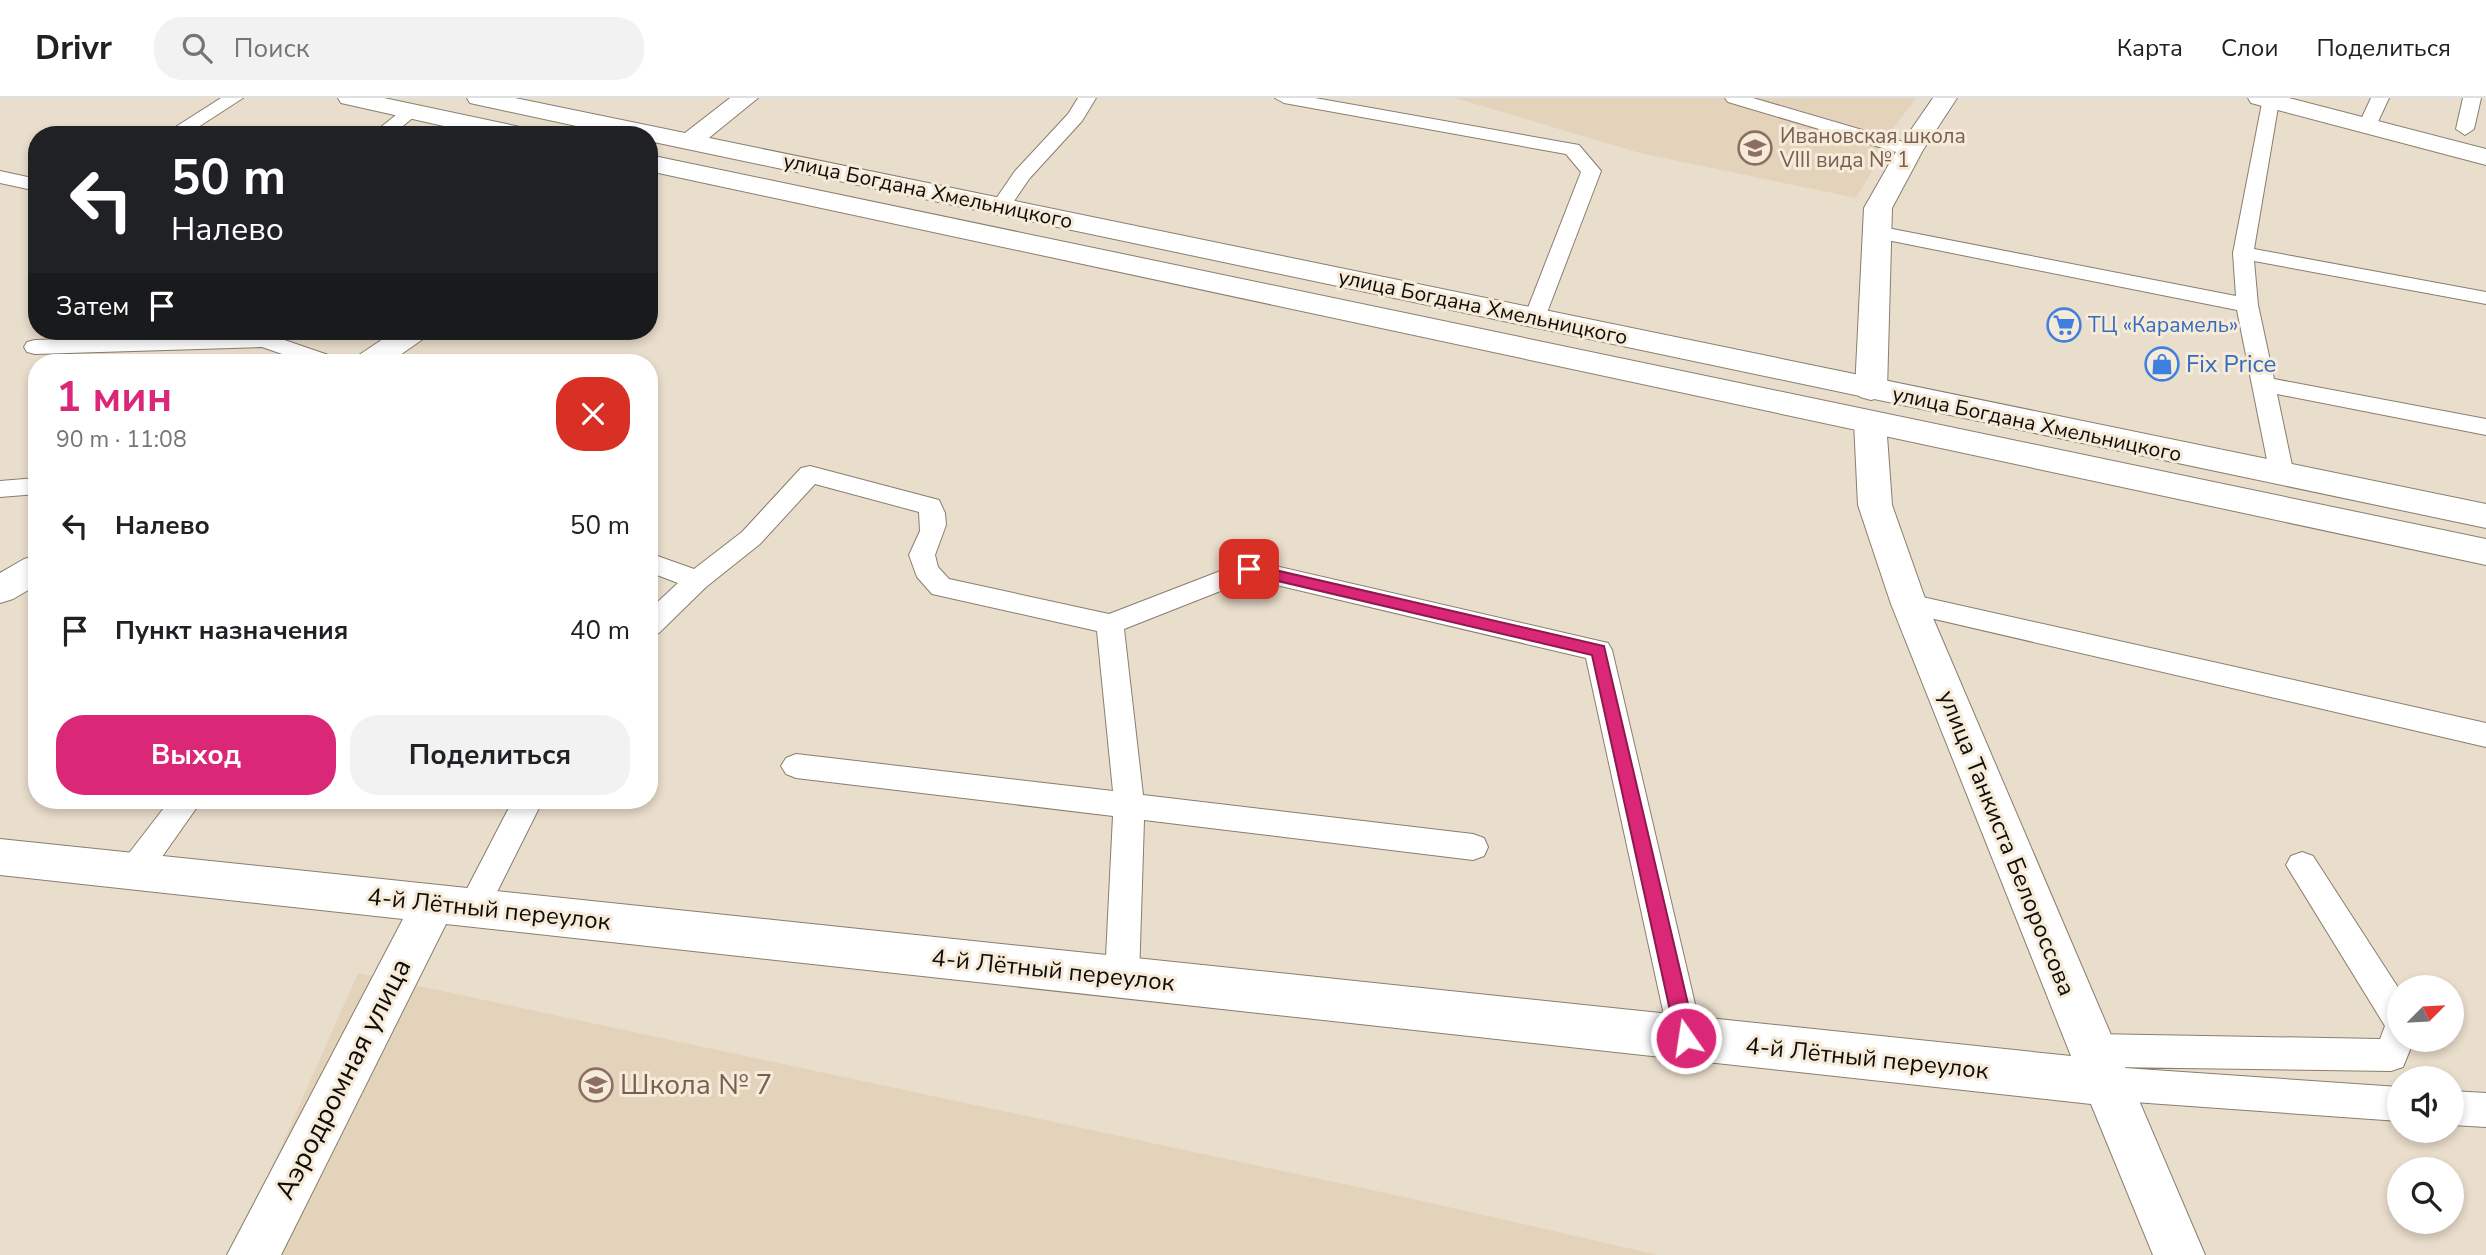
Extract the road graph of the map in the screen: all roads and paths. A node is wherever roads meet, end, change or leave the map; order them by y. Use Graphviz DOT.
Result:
graph roads {
  1 [pos="234,98"];
  2 [pos="350,98"];
  3 [pos="479,98"];
  4 [pos="746,98"];
  5 [pos="1087,98"];
  6 [pos="1284,98"];
  7 [pos="1734,98"];
  8 [pos="1945,98"];
  9 [pos="2380,98"];
  10 [pos="2472,98"];
  11 [pos="2265,99"];
  12 [pos="412,111"];
  13 [pos="187,126"];
  14 [pos="392,126"];
  15 [pos="480,126"];
  16 [pos="616,126"];
  17 [pos="2367,126"];
  18 [pos="2465,130"];
  19 [pos="658,134"];
  20 [pos="690,141"];
  21 [pos="1910,150"];
  22 [pos="2486,157"];
  23 [pos="658,162"];
  24 [pos="658,167"];
  25 [pos="0,177"];
  26 [pos="28,183"];
  27 [pos="1001,206"];
  28 [pos="1877,232"];
  29 [pos="2243,253"];
  30 [pos="2486,298"];
  31 [pos="2247,305"];
  32 [pos="1535,318"];
  33 [pos="264,340"];
  34 [pos="264,340"];
  35 [pos="402,340"];
  36 [pos="35,347"];
  37 [pos="303,354"];
  38 [pos="382,354"];
  39 [pos="2264,384"];
  40 [pos="1871,406"];
  41 [pos="2486,427"];
  42 [pos="2282,475"];
  43 [pos="28,487"];
  44 [pos="0,489"];
  45 [pos="2486,516"];
  46 [pos="2486,552"];
  47 [pos="658,565"];
  48 [pos="28,573"];
  49 [pos="697,580"];
  50 [pos="0,590"];
  51 [pos="1909,604"];
  52 [pos="658,617"];
  53 [pos="1110,624"];
  54 [pos="2486,735"];
  55 [pos="796,765"];
  56 [pos="1129,804"];
  57 [pos="180,809"];
  58 [pos="522,809"];
  59 [pos="1473,847"];
  60 [pos="0,857"];
  61 [pos="2302,865"];
  62 [pos="134,871"];
  63 [pos="453,906"];
  64 [pos="1122,977"];
  65 [pos="2387,999"];
  66 [pos="1686,1038"];
  67 [pos="2392,1052"];
  68 [pos="2099,1066"];
  69 [pos="2387,1102"];
  70 [pos="2464,1109"];
  71 [pos="2486,1110"];
  72 [pos="253,1255"];
  73 [pos="2179,1255"];
  1 -- 13 [label="lane"];
  2 -- 12 [label="main road"];
  3 -- 16 [label="main road, улица Богдана Хмельницкого"];
  4 -- 20 [label="main road"];
  5 -- 27 [label="lane"];
  6 -- 32 [label="lane"];
  7 -- 21 [label="lane"];
  8 -- 21 [label="main road, улица Танкиста Белороссова"];
  9 -- 17 [label="lane"];
  10 -- 18 [label="lane"];
  11 -- 17 [label="main road"];
  11 -- 29 [label="lane"];
  12 -- 14 [label="lane"];
  12 -- 15 [label="main road"];
  17 -- 22 [label="main road"];
  19 -- 20 [label="main road, улица Богдана Хмельницкого"];
  20 -- 23 [label="main road"];
  20 -- 27 [label="main road, улица Богдана Хмельницкого"];
  21 -- 28 [label="main road, улица Танкиста Белороссова"];
  24 -- 40 [label="main road, улица Богдана Хмельницкого"];
  25 -- 26 [label="lane"];
  27 -- 32 [label="main road, улица Богдана Хмельницкого"];
  28 -- 31 [label="lane"];
  28 -- 40 [label="main road, улица Танкиста Белороссова"];
  29 -- 30 [label="lane"];
  29 -- 31 [label="lane"];
  31 -- 39 [label="lane"];
  32 -- 40 [label="main road, улица Богдана Хмельницкого"];
  33 -- 36 [label="lane"];
  34 -- 37 [label="lane"];
  35 -- 38 [label="main road"];
  39 -- 41 [label="lane"];
  39 -- 42 [label="lane"];
  40 -- 42 [label="main road, улица Богдана Хмельницкого"];
  40 -- 46 [label="main road, улица Богдана Хмельницкого"];
  40 -- 51 [label="main road, улица Танкиста Белороссова"];
  42 -- 45 [label="main road, улица Богдана Хмельницкого"];
  43 -- 44 [label="lane"];
  47 -- 49 [label="lane"];
  48 -- 50 [label="main road"];
  49 -- 52 [label="lane"];
  49 -- 53 [label="lane"];
  51 -- 54 [label="lane"];
  51 -- 68 [label="main road, улица Танкиста Белороссова"];
  53 -- 56 [label="lane"];
  53 -- 66 [label="lane"];
  55 -- 56 [label="lane"];
  56 -- 59 [label="lane"];
  56 -- 64 [label="lane"];
  57 -- 62 [label="lane"];
  58 -- 63 [label="lane"];
  60 -- 62 [label="main road, 4-й Лётный переулок"];
  61 -- 65 [label="lane"];
  62 -- 63 [label="main road, 4-й Лётный переулок"];
  63 -- 64 [label="main road, 4-й Лётный переулок"];
  63 -- 72 [label="main road, Аэродромная улица"];
  64 -- 66 [label="main road, 4-й Лётный переулок"];
  66 -- 68 [label="main road, 4-й Лётный переулок"];
  67 -- 68 [label="lane"];
  68 -- 69 [label="lane"];
  68 -- 73 [label="main road, улица Танкиста Белороссова"];
  70 -- 71 [label="lane"];
}
